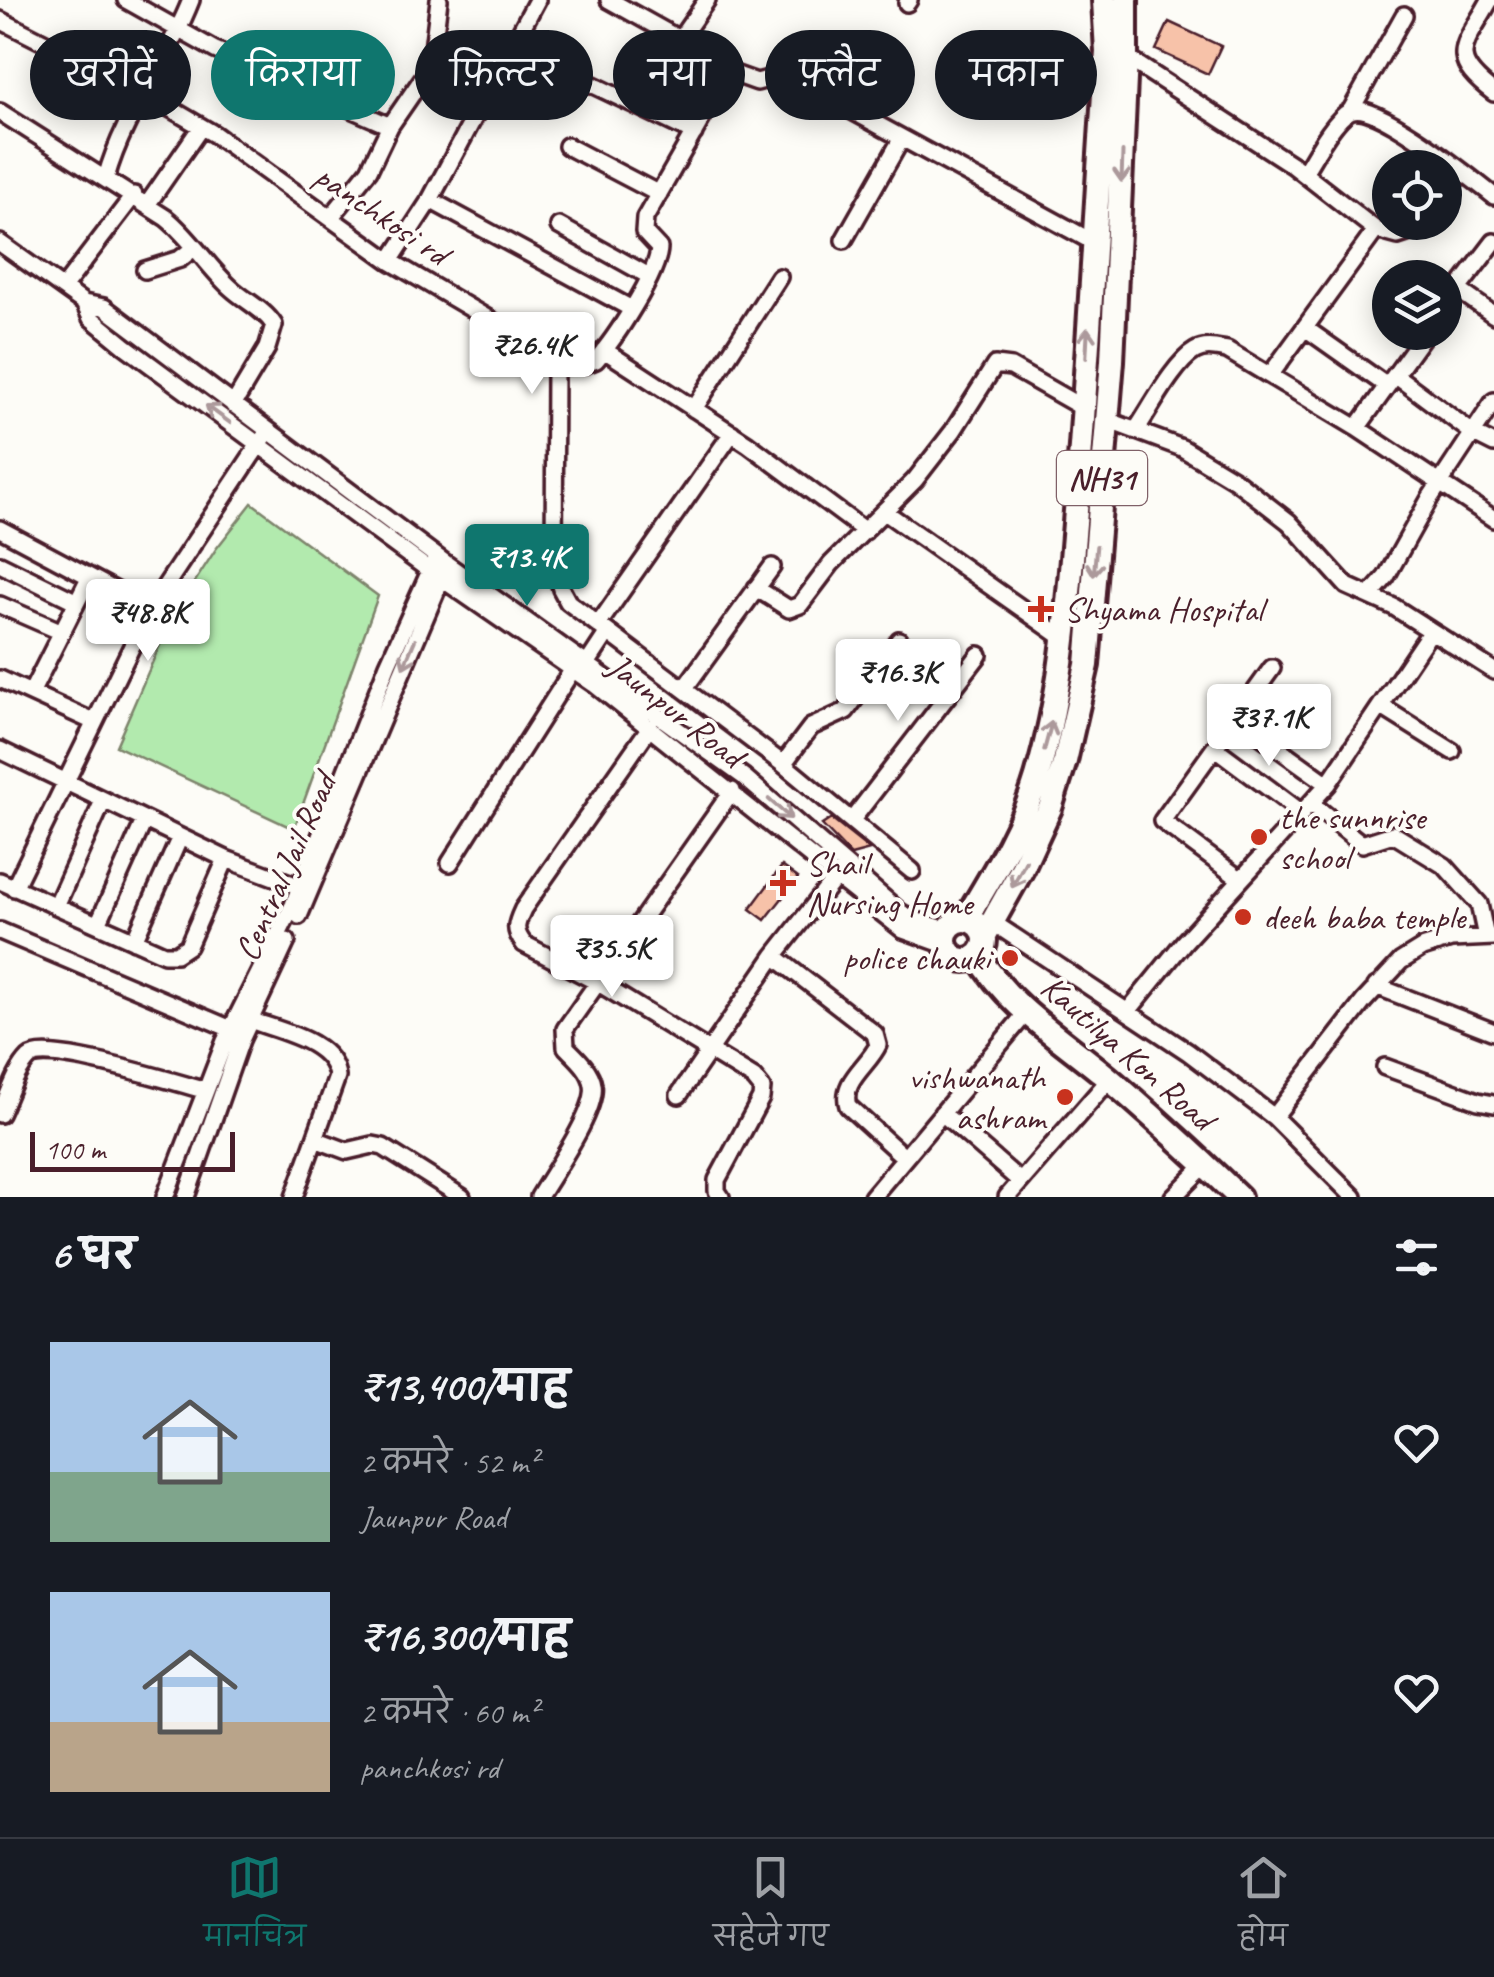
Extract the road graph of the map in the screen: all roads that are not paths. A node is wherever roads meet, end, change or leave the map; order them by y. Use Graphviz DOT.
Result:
graph roads {
  1 [pos="126,0"];
  2 [pos="191,0"];
  3 [pos="439,0"];
  4 [pos="537,0"];
  5 [pos="609,0"];
  6 [pos="707,0"];
  7 [pos="1102,0"];
  8 [pos="1126,0"];
  9 [pos="1490,0"];
  10 [pos="1404,14"];
  11 [pos="0,20"];
  12 [pos="180,30"];
  13 [pos="664,30"];
  14 [pos="686,30"];
  15 [pos="30,35"];
  16 [pos="191,36"];
  17 [pos="1126,58"];
  18 [pos="745,78"];
  19 [pos="593,84"];
  20 [pos="1494,93"];
  21 [pos="1352,110"];
  22 [pos="0,112"];
  23 [pos="128,120"];
  24 [pos="190,120"];
  25 [pos="702,120"];
  26 [pos="390,126"];
  27 [pos="202,127"];
  28 [pos="694,134"];
  29 [pos="902,138"];
  30 [pos="568,146"];
  31 [pos="1422,150"];
  32 [pos="1304,172"];
  33 [pos="106,178"];
  34 [pos="1462,178"];
  35 [pos="659,194"];
  36 [pos="1494,196"];
  37 [pos="141,200"];
  38 [pos="430,200"];
  39 [pos="330,218"];
  40 [pos="560,226"];
  41 [pos="1372,227"];
  42 [pos="1372,236"];
  43 [pos="844,240"];
  44 [pos="1093,242"];
  45 [pos="1494,242"];
  46 [pos="0,243"];
  47 [pos="194,248"];
  48 [pos="390,261"];
  49 [pos="145,270"];
  50 [pos="649,276"];
  51 [pos="779,276"];
  52 [pos="1462,284"];
  53 [pos="63,288"];
  54 [pos="1462,292"];
  55 [pos="84,303"];
  56 [pos="630,308"];
  57 [pos="1494,315"];
  58 [pos="1305,328"];
  59 [pos="604,350"];
  60 [pos="1413,350"];
  61 [pos="555,366"];
  62 [pos="1272,374"];
  63 [pos="1391,381"];
  64 [pos="1494,401"];
  65 [pos="233,405"];
  66 [pos="1083,408"];
  67 [pos="694,409"];
  68 [pos="1107,420"];
  69 [pos="1357,428"];
  70 [pos="1136,430"];
  71 [pos="732,434"];
  72 [pos="1474,434"];
  73 [pos="264,438"];
  74 [pos="1494,444"];
  75 [pos="1439,484"];
  76 [pos="885,512"];
  77 [pos="1494,519"];
  78 [pos="0,529"];
  79 [pos="865,531"];
  80 [pos="0,564"];
  81 [pos="772,567"];
  82 [pos="439,568"];
  83 [pos="90,578"];
  84 [pos="756,588"];
  85 [pos="1372,594"];
  86 [pos="77,602"];
  87 [pos="0,605"];
  88 [pos="150,609"];
  89 [pos="603,628"];
  90 [pos="1431,631"];
  91 [pos="62,632"];
  92 [pos="1065,639"];
  93 [pos="898,640"];
  94 [pos="980,655"];
  95 [pos="580,667"];
  96 [pos="1272,668"];
  97 [pos="1494,672"];
  98 [pos="0,680"];
  99 [pos="684,689"];
  100 [pos="30,693"];
  101 [pos="1382,707"];
  102 [pos="1236,718"];
  103 [pos="94,722"];
  104 [pos="650,727"];
  105 [pos="1215,748"];
  106 [pos="0,750"];
  107 [pos="1452,751"];
  108 [pos="783,764"];
  109 [pos="64,782"];
  110 [pos="1328,784"];
  111 [pos="732,791"];
  112 [pos="103,801"];
  113 [pos="1307,808"];
  114 [pos="852,820"];
  115 [pos="144,821"];
  116 [pos="180,838"];
  117 [pos="226,858"];
  118 [pos="450,863"];
  119 [pos="841,871"];
  120 [pos="912,871"];
  121 [pos="1240,879"];
  122 [pos="7,884"];
  123 [pos="305,888"];
  124 [pos="56,906"];
  125 [pos="98,924"];
  126 [pos="0,931"];
  127 [pos="1490,937"];
  128 [pos="968,938"];
  129 [pos="134,940"];
  130 [pos="774,956"];
  131 [pos="597,982"];
  132 [pos="1376,986"];
  133 [pos="1128,1012"];
  134 [pos="1023,1016"];
  135 [pos="250,1020"];
  136 [pos="231,1029"];
  137 [pos="1494,1032"];
  138 [pos="707,1051"];
  139 [pos="1385,1067"];
  140 [pos="1102,1088"];
  141 [pos="204,1090"];
  142 [pos="679,1096"];
  143 [pos="1494,1104"];
  144 [pos="942,1113"];
  145 [pos="0,1114"];
  146 [pos="1274,1117"];
  147 [pos="315,1139"];
  148 [pos="904,1157"];
  149 [pos="1196,1172"];
  150 [pos="1020,1181"];
  151 [pos="165,1197"];
  152 [pos="186,1197"];
  153 [pos="294,1197"];
  154 [pos="462,1197"];
  155 [pos="538,1197"];
  156 [pos="721,1197"];
  157 [pos="872,1197"];
  158 [pos="1006,1197"];
  159 [pos="1173,1197"];
  160 [pos="1221,1197"];
  161 [pos="1238,1197"];
  162 [pos="1354,1197"];
  1 -- 12 [label="street"];
  2 -- 12 [label="street"];
  3 -- 26 [label="street"];
  4 -- 38 [label="street"];
  5 -- 13 [label="street"];
  6 -- 14 [label="street"];
  7 -- 44 [label="highway, NH31"];
  8 -- 17 [label="highway, NH31"];
  9 -- 20 [label="street"];
  10 -- 21 [label="street"];
  11 -- 15 [label="street, panchkosi rd"];
  16 -- 26 [label="street"];
  17 -- 32 [label="street"];
  17 -- 68 [label="highway, NH31, one-way"];
  18 -- 29 [label="street"];
  19 -- 28 [label="street"];
  21 -- 31 [label="street"];
  21 -- 32 [label="street"];
  22 -- 33 [label="street"];
  23 -- 33 [label="street"];
  24 -- 27 [label="street, panchkosi rd"];
  25 -- 28 [label="street"];
  26 -- 39 [label="street"];
  27 -- 37 [label="street"];
  27 -- 39 [label="street, panchkosi rd"];
  28 -- 35 [label="street"];
  29 -- 43 [label="street"];
  29 -- 44 [label="street"];
  30 -- 35 [label="street"];
  32 -- 41 [label="street"];
  33 -- 37 [label="street"];
  34 -- 36 [label="street"];
  35 -- 50 [label="street"];
  37 -- 47 [label="street"];
  37 -- 53 [label="street"];
  38 -- 48 [label="street"];
  38 -- 56 [label="street"];
  39 -- 48 [label="street, panchkosi rd"];
  40 -- 50 [label="street"];
  42 -- 58 [label="street"];
  66 -- 44 [label="highway, NH31, one-way"];
  45 -- 52 [label="street"];
  46 -- 53 [label="street, Jaunpur Road"];
  47 -- 49 [label="street"];
  47 -- 65 [label="street"];
  48 -- 61 [label="street, panchkosi rd"];
  50 -- 56 [label="street"];
  51 -- 67 [label="street"];
  53 -- 55 [label="street, Jaunpur Road"];
  54 -- 57 [label="street"];
  55 -- 65 [label="street, Jaunpur Road"];
  73 -- 55 [label="street, Jaunpur Road, one-way"];
  56 -- 59 [label="street"];
  58 -- 62 [label="street"];
  58 -- 63 [label="street"];
  59 -- 61 [label="street"];
  59 -- 67 [label="street"];
  60 -- 63 [label="street"];
  61 -- 89 [label="street"];
  62 -- 69 [label="street"];
  62 -- 70 [label="street"];
  63 -- 69 [label="street"];
  63 -- 72 [label="street"];
  64 -- 72 [label="street"];
  65 -- 73 [label="street, Jaunpur Road"];
  66 -- 76 [label="street"];
  66 -- 92 [label="highway, NH31"];
  67 -- 71 [label="street"];
  68 -- 70 [label="street"];
  68 -- 128 [label="highway, NH31, one-way"];
  69 -- 75 [label="street"];
  70 -- 85 [label="street"];
  71 -- 79 [label="street"];
  71 -- 89 [label="street"];
  72 -- 74 [label="street"];
  72 -- 75 [label="street"];
  73 -- 82 [label="street, Jaunpur Road"];
  73 -- 88 [label="street"];
  75 -- 77 [label="street"];
  75 -- 85 [label="street"];
  76 -- 79 [label="street"];
  76 -- 92 [label="street"];
  78 -- 83 [label="street"];
  79 -- 84 [label="street"];
  80 -- 86 [label="street"];
  81 -- 84 [label="street"];
  82 -- 95 [label="street, Jaunpur Road"];
  82 -- 123 [label="street, Central Jail Road"];
  83 -- 86 [label="street"];
  83 -- 88 [label="street"];
  84 -- 99 [label="street"];
  85 -- 90 [label="street"];
  86 -- 91 [label="street"];
  87 -- 91 [label="street"];
  88 -- 103 [label="street"];
  89 -- 95 [label="street"];
  89 -- 99 [label="street"];
  90 -- 97 [label="street"];
  90 -- 101 [label="street"];
  91 -- 100 [label="street"];
  128 -- 92 [label="highway, NH31, one-way"];
  93 -- 108 [label="street"];
  94 -- 114 [label="street"];
  95 -- 104 [label="street, Jaunpur Road"];
  95 -- 118 [label="street"];
  95 -- 119 [label="street, Jaunpur Road, one-way"];
  96 -- 102 [label="street"];
  98 -- 100 [label="street"];
  99 -- 108 [label="street"];
  100 -- 103 [label="street"];
  101 -- 107 [label="street"];
  101 -- 110 [label="street"];
  102 -- 105 [label="street"];
  102 -- 110 [label="street"];
  103 -- 109 [label="street"];
  104 -- 111 [label="street, Jaunpur Road"];
  104 -- 131 [label="street"];
  105 -- 113 [label="street"];
  105 -- 121 [label="street"];
  106 -- 109 [label="street"];
  108 -- 114 [label="street"];
  109 -- 112 [label="street"];
  109 -- 122 [label="street"];
  110 -- 113 [label="street"];
  111 -- 119 [label="street, Jaunpur Road"];
  111 -- 131 [label="street"];
  112 -- 115 [label="street"];
  112 -- 124 [label="street"];
  113 -- 121 [label="street"];
  113 -- 127 [label="street"];
  114 -- 120 [label="street"];
  115 -- 116 [label="street"];
  115 -- 125 [label="street"];
  116 -- 117 [label="street"];
  116 -- 129 [label="street"];
  117 -- 123 [label="street"];
  117 -- 129 [label="street"];
  119 -- 128 [label="street, Jaunpur Road"];
  119 -- 130 [label="street"];
  121 -- 133 [label="street"];
  122 -- 124 [label="street"];
  123 -- 135 [label="street, Central Jail Road"];
  123 -- 136 [label="street"];
  124 -- 125 [label="street"];
  125 -- 129 [label="street"];
  126 -- 136 [label="street"];
  127 -- 132 [label="street"];
  128 -- 133 [label="street, Jaunpur Road"];
  128 -- 134 [label="highway, Kautilya Kon Road"];
  130 -- 138 [label="street"];
  130 -- 148 [label="street"];
  131 -- 138 [label="street"];
  131 -- 155 [label="street"];
  132 -- 137 [label="street"];
  132 -- 146 [label="street"];
  133 -- 146 [label="street, Jaunpur Road"];
  134 -- 140 [label="highway, Kautilya Kon Road"];
  134 -- 144 [label="street"];
  134 -- 161 [label="highway, Kautilya Kon Road"];
  135 -- 147 [label="street"];
  135 -- 152 [label="street, Central Jail Road"];
  136 -- 141 [label="street"];
  138 -- 142 [label="street"];
  138 -- 156 [label="street"];
  139 -- 143 [label="street"];
  140 -- 149 [label="highway, Kautilya Kon Road"];
  140 -- 150 [label="street"];
  141 -- 145 [label="street"];
  141 -- 151 [label="street"];
  144 -- 148 [label="street"];
  144 -- 150 [label="street"];
  146 -- 162 [label="street, Jaunpur Road"];
  147 -- 153 [label="street"];
  147 -- 154 [label="street"];
  148 -- 157 [label="street"];
  149 -- 159 [label="street"];
  149 -- 160 [label="highway, Kautilya Kon Road"];
  150 -- 158 [label="street"];
}
